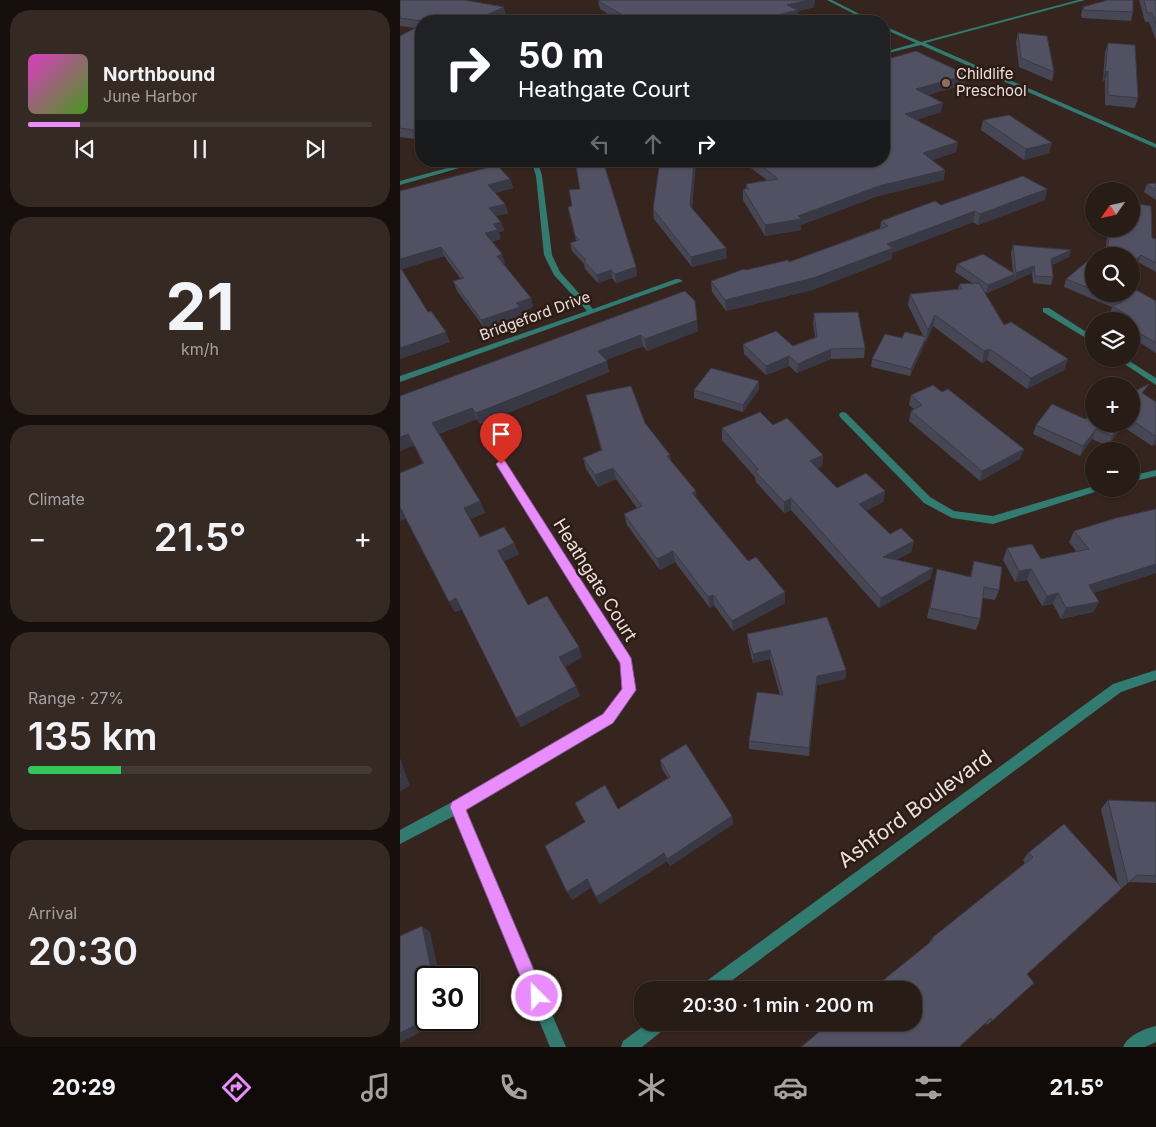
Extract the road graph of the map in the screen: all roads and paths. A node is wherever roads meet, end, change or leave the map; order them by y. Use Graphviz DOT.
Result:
graph roads {
  1 [pos="829,0"];
  2 [pos="1083,0"];
  3 [pos="859,15"];
  4 [pos="890,30"];
  5 [pos="922,43"];
  6 [pos="890,51"];
  7 [pos="1156,146"];
  8 [pos="458,167"];
  9 [pos="537,167"];
  10 [pos="400,182"];
  11 [pos="679,281"];
  12 [pos="1046,310"];
  13 [pos="591,311"];
  14 [pos="1085,336"];
  15 [pos="1133,367"];
  16 [pos="400,379"];
  17 [pos="1156,382"];
  18 [pos="843,415"];
  19 [pos="501,464"];
  20 [pos="1156,473"];
  21 [pos="1140,476"];
  22 [pos="1085,492"];
  23 [pos="1156,675"];
  24 [pos="457,807"];
  25 [pos="400,837"];
  26 [pos="718,981"];
  27 [pos="650,1031"];
  28 [pos="1156,1034"];
  29 [pos="558,1047"];
  30 [pos="629,1047"];
  31 [pos="1131,1047"];
  1 -- 3 [label="street"];
  2 -- 5 [label="street"];
  4 -- 5 [label="street"];
  5 -- 6 [label="street"];
  5 -- 7 [label="street"];
  8 -- 10 [label="street"];
  9 -- 13 [label="street"];
  11 -- 13 [label="street, Bridgeford Drive"];
  12 -- 14 [label="street"];
  13 -- 16 [label="street, Bridgeford Drive"];
  15 -- 17 [label="street"];
  18 -- 22 [label="street"];
  19 -- 24 [label="street, Heathgate Court"];
  20 -- 21 [label="street"];
  23 -- 26 [label="street, Ashford Boulevard"];
  24 -- 25 [label="street, Heathgate Court"];
  24 -- 29 [label="street"];
  27 -- 30 [label="street"];
  28 -- 31 [label="street"];
}
